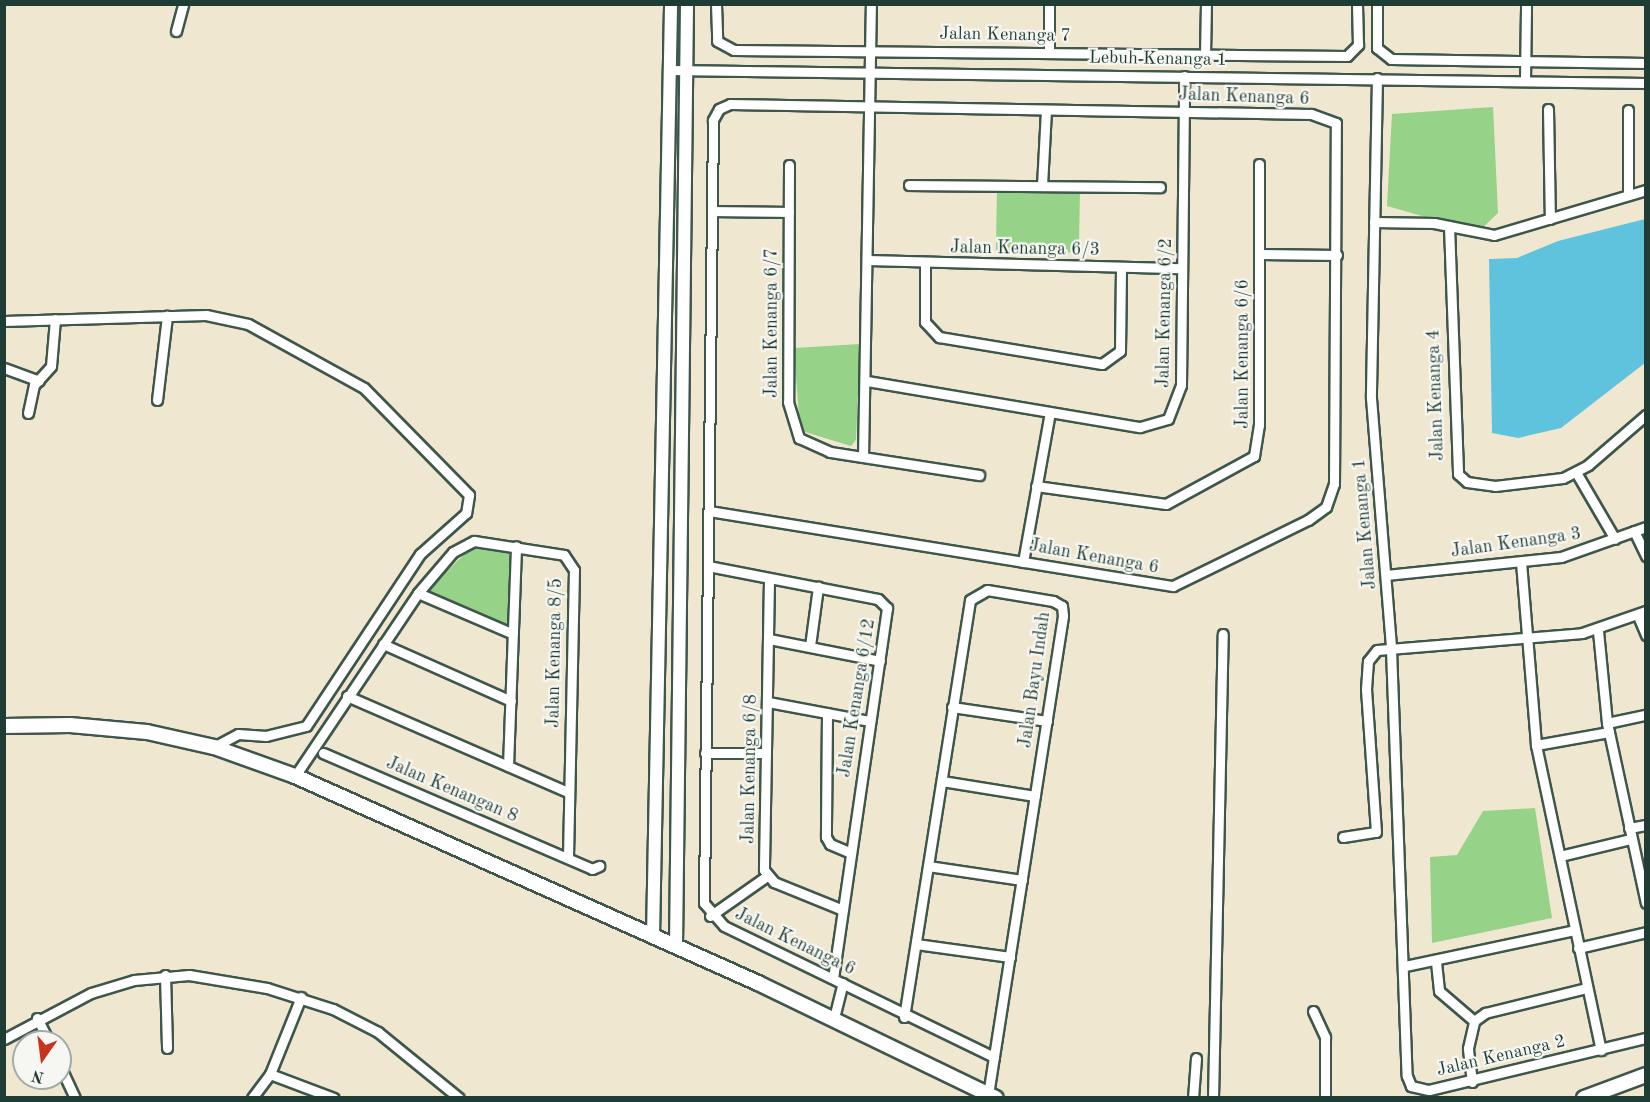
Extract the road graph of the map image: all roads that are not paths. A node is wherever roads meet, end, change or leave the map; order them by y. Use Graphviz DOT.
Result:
graph roads {
  1 [pos="183,4"];
  2 [pos="671,4"];
  3 [pos="687,4"];
  4 [pos="716,4"];
  5 [pos="871,4"];
  6 [pos="1049,4"];
  7 [pos="1206,4"];
  8 [pos="1357,4"];
  9 [pos="1377,4"];
  10 [pos="1526,4"];
  11 [pos="176,31"];
  12 [pos="870,48"];
  13 [pos="1049,52"];
  14 [pos="1205,55"];
  15 [pos="1525,60"];
  16 [pos="1646,63"];
  17 [pos="670,70"];
  18 [pos="687,70"];
  19 [pos="870,72"];
  20 [pos="1184,76"];
  21 [pos="1377,78"];
  22 [pos="1525,80"];
  23 [pos="1646,83"];
  24 [pos="869,107"];
  25 [pos="1548,109"];
  26 [pos="1046,110"];
  27 [pos="1628,110"];
  28 [pos="1184,111"];
  29 [pos="1259,164"];
  30 [pos="789,165"];
  31 [pos="909,185"];
  32 [pos="1042,186"];
  33 [pos="1160,187"];
  34 [pos="1646,190"];
  35 [pos="1628,195"];
  36 [pos="713,211"];
  37 [pos="789,212"];
  38 [pos="1550,219"];
  39 [pos="1374,222"];
  40 [pos="1449,226"];
  41 [pos="1260,254"];
  42 [pos="1337,255"];
  43 [pos="868,260"];
  44 [pos="925,264"];
  45 [pos="1122,267"];
  46 [pos="1181,268"];
  47 [pos="167,316"];
  48 [pos="56,319"];
  49 [pos="4,321"];
  50 [pos="4,368"];
  51 [pos="39,381"];
  52 [pos="867,381"];
  53 [pos="157,400"];
  54 [pos="1050,412"];
  55 [pos="27,413"];
  56 [pos="1646,415"];
  57 [pos="863,457"];
  58 [pos="1577,474"];
  59 [pos="980,475"];
  60 [pos="1036,486"];
  61 [pos="709,511"];
  62 [pos="1646,527"];
  63 [pos="1634,531"];
  64 [pos="1615,539"];
  65 [pos="516,546"];
  66 [pos="1646,556"];
  67 [pos="1023,562"];
  68 [pos="1521,562"];
  69 [pos="708,566"];
  70 [pos="1386,575"];
  71 [pos="769,579"];
  72 [pos="818,587"];
  73 [pos="418,593"];
  74 [pos="1642,613"];
  75 [pos="1598,631"];
  76 [pos="513,634"];
  77 [pos="1223,634"];
  78 [pos="1646,635"];
  79 [pos="1525,637"];
  80 [pos="769,639"];
  81 [pos="383,644"];
  82 [pos="810,646"];
  83 [pos="1391,649"];
  84 [pos="880,661"];
  85 [pos="347,696"];
  86 [pos="511,701"];
  87 [pos="768,702"];
  88 [pos="952,707"];
  89 [pos="827,713"];
  90 [pos="1646,715"];
  91 [pos="870,721"];
  92 [pos="1047,721"];
  93 [pos="4,726"];
  94 [pos="1608,727"];
  95 [pos="1536,745"];
  96 [pos="214,747"];
  97 [pos="323,753"];
  98 [pos="705,753"];
  99 [pos="766,753"];
  100 [pos="508,766"];
  101 [pos="295,776"];
  102 [pos="942,782"];
  103 [pos="568,792"];
  104 [pos="1035,796"];
  105 [pos="1646,825"];
  106 [pos="1629,828"];
  107 [pos="1343,837"];
  108 [pos="1631,839"];
  109 [pos="851,853"];
  110 [pos="1560,856"];
  111 [pos="568,858"];
  112 [pos="599,866"];
  113 [pos="928,866"];
  114 [pos="1641,866"];
  115 [pos="767,876"];
  116 [pos="1022,880"];
  117 [pos="1646,903"];
  118 [pos="843,910"];
  119 [pos="710,916"];
  120 [pos="1574,930"];
  121 [pos="1646,932"];
  122 [pos="653,936"];
  123 [pos="916,944"];
  124 [pos="676,946"];
  125 [pos="1578,948"];
  126 [pos="1010,957"];
  127 [pos="1436,962"];
  128 [pos="1405,966"];
  129 [pos="165,975"];
  130 [pos="833,978"];
  131 [pos="843,983"];
  132 [pos="1586,988"];
  133 [pos="301,997"];
  134 [pos="1313,1011"];
  135 [pos="904,1017"];
  136 [pos="37,1018"];
  137 [pos="834,1018"];
  138 [pos="1474,1021"];
  139 [pos="43,1030"];
  140 [pos="1646,1038"];
  141 [pos="4,1039"];
  142 [pos="167,1048"];
  143 [pos="1601,1050"];
  144 [pos="994,1057"];
  145 [pos="1196,1058"];
  146 [pos="270,1074"];
  147 [pos="1646,1075"];
  148 [pos="1472,1082"];
  149 [pos="992,1096"];
  150 [pos="252,1098"];
  151 [pos="334,1098"];
  152 [pos="459,1098"];
  153 [pos="1192,1098"];
  154 [pos="1213,1098"];
  155 [pos="1325,1098"];
  156 [pos="1584,1098"];
  1 -- 11 [label="street"];
  2 -- 17 [label="street"];
  3 -- 18 [label="street"];
  4 -- 12 [label="street, Jalan Kenanga 7"];
  5 -- 12 [label="street"];
  6 -- 13 [label="street"];
  7 -- 14 [label="street"];
  8 -- 14 [label="street, Jalan Kenanga 7"];
  9 -- 15 [label="street"];
  10 -- 15 [label="street"];
  12 -- 13 [label="street, Jalan Kenanga 7"];
  12 -- 19 [label="street"];
  13 -- 14 [label="street, Jalan Kenanga 7"];
  15 -- 16 [label="street"];
  15 -- 22 [label="street"];
  17 -- 18 [label="street, Lebuh Kenanga 1"];
  17 -- 122 [label="street"];
  18 -- 19 [label="street, Lebuh Kenanga 1"];
  18 -- 124 [label="street"];
  19 -- 20 [label="street, Lebuh Kenanga 1"];
  19 -- 24 [label="street"];
  20 -- 21 [label="street, Lebuh Kenanga 1"];
  20 -- 28 [label="street, Jalan Kenanga 6/2"];
  21 -- 22 [label="street, Lebuh Kenanga 1"];
  21 -- 39 [label="street, Jalan Kenanga 1"];
  22 -- 23 [label="street, Lebuh Kenanga 1"];
  24 -- 26 [label="street, Jalan Kenanga 6"];
  24 -- 36 [label="street, Jalan Kenanga 6"];
  24 -- 43 [label="street"];
  25 -- 38 [label="street"];
  26 -- 28 [label="street, Jalan Kenanga 6"];
  26 -- 32 [label="street"];
  27 -- 35 [label="street"];
  28 -- 42 [label="street, Jalan Kenanga 6"];
  28 -- 46 [label="street, Jalan Kenanga 6/2"];
  29 -- 41 [label="street, Jalan Kenanga 6/6"];
  30 -- 37 [label="street, Jalan Kenanga 6/7"];
  31 -- 32 [label="street"];
  32 -- 33 [label="street"];
  34 -- 35 [label="street"];
  35 -- 38 [label="street"];
  36 -- 37 [label="street"];
  36 -- 61 [label="street"];
  37 -- 57 [label="street, Jalan Kenanga 6/7"];
  38 -- 40 [label="street"];
  39 -- 40 [label="street"];
  39 -- 70 [label="street, Jalan Kenanga 1"];
  40 -- 58 [label="street, Jalan Kenanga 4"];
  41 -- 42 [label="street"];
  41 -- 60 [label="street, Jalan Kenanga 6/6"];
  42 -- 67 [label="street, Jalan Kenanga 6"];
  43 -- 44 [label="street, Jalan Kenanga 6/3"];
  43 -- 52 [label="street"];
  44 -- 45 [label="street, Jalan Kenanga 6/3"];
  44 -- 45 [label="street"];
  45 -- 46 [label="street, Jalan Kenanga 6/3"];
  46 -- 54 [label="street, Jalan Kenanga 6/2"];
  47 -- 48 [label="street"];
  47 -- 53 [label="street"];
  47 -- 96 [label="street"];
  48 -- 49 [label="street"];
  48 -- 51 [label="street"];
  50 -- 51 [label="street"];
  51 -- 55 [label="street"];
  52 -- 54 [label="street, Jalan Kenanga 6/2"];
  52 -- 57 [label="street"];
  54 -- 60 [label="street"];
  56 -- 58 [label="street"];
  57 -- 59 [label="street, Jalan Kenanga 6/7"];
  58 -- 64 [label="street"];
  60 -- 67 [label="street"];
  61 -- 67 [label="street, Jalan Kenanga 6"];
  61 -- 69 [label="street, Jalan Kenanga 6"];
  62 -- 63 [label="street, Jalan Kenanga 3"];
  63 -- 64 [label="street, Jalan Kenanga 3"];
  63 -- 66 [label="street"];
  64 -- 68 [label="street, Jalan Kenanga 3"];
  65 -- 73 [label="street, Jalan Kenanga 8/5"];
  65 -- 76 [label="street"];
  65 -- 103 [label="street, Jalan Kenanga 8/5"];
  68 -- 70 [label="street, Jalan Kenanga 3"];
  68 -- 79 [label="street"];
  69 -- 71 [label="street, Jalan Kenanga 6/12"];
  69 -- 98 [label="street, Jalan Kenanga 6"];
  70 -- 83 [label="street, Jalan Kenanga 1"];
  71 -- 72 [label="street, Jalan Kenanga 6/12"];
  71 -- 80 [label="street, Jalan Kenanga 6/8"];
  72 -- 82 [label="street"];
  72 -- 84 [label="street, Jalan Kenanga 6/12"];
  73 -- 76 [label="street"];
  73 -- 81 [label="street, Jalan Kenanga 8/5"];
  74 -- 75 [label="street"];
  74 -- 78 [label="street"];
  75 -- 79 [label="street"];
  75 -- 94 [label="street"];
  76 -- 86 [label="street"];
  77 -- 154 [label="street"];
  79 -- 83 [label="street"];
  79 -- 95 [label="street"];
  80 -- 82 [label="street"];
  80 -- 87 [label="street, Jalan Kenanga 6/8"];
  81 -- 85 [label="street, Jalan Kenanga 8/5"];
  81 -- 86 [label="street"];
  82 -- 84 [label="street"];
  83 -- 107 [label="street"];
  83 -- 128 [label="street, Jalan Kenanga 1"];
  84 -- 91 [label="street, Jalan Kenanga 6/12"];
  85 -- 100 [label="street"];
  85 -- 101 [label="street, Jalan Kenanga 8/5"];
  86 -- 100 [label="street"];
  87 -- 89 [label="street"];
  87 -- 99 [label="street, Jalan Kenanga 6/8"];
  88 -- 92 [label="street"];
  88 -- 92 [label="street, Jalan Bayu Indah"];
  88 -- 102 [label="street, Jalan Bayu Indah"];
  89 -- 91 [label="street"];
  89 -- 109 [label="street"];
  90 -- 94 [label="street"];
  91 -- 109 [label="street, Jalan Kenanga 6/12"];
  92 -- 104 [label="street, Jalan Bayu Indah"];
  93 -- 96 [label="main road"];
  94 -- 95 [label="street"];
  94 -- 106 [label="street"];
  95 -- 110 [label="street"];
  96 -- 101 [label="main road"];
  97 -- 111 [label="street, Jalan Kenangan 8"];
  98 -- 99 [label="street"];
  98 -- 119 [label="street, Jalan Kenanga 6"];
  99 -- 115 [label="street, Jalan Kenanga 6/8"];
  100 -- 103 [label="street"];
  101 -- 122 [label="main road"];
  102 -- 104 [label="street"];
  102 -- 113 [label="street, Jalan Bayu Indah"];
  103 -- 111 [label="street, Jalan Kenanga 8/5"];
  104 -- 116 [label="street, Jalan Bayu Indah"];
  105 -- 106 [label="street"];
  106 -- 108 [label="street"];
  108 -- 110 [label="street"];
  108 -- 114 [label="street"];
  109 -- 118 [label="street, Jalan Kenanga 6/12"];
  110 -- 120 [label="street"];
  111 -- 112 [label="street, Jalan Kenangan 8"];
  113 -- 116 [label="street"];
  113 -- 123 [label="street, Jalan Bayu Indah"];
  114 -- 117 [label="street"];
  115 -- 118 [label="street"];
  115 -- 119 [label="street"];
  116 -- 126 [label="street, Jalan Bayu Indah"];
  118 -- 130 [label="street, Jalan Kenanga 6/12"];
  119 -- 130 [label="street, Jalan Kenanga 6"];
  120 -- 125 [label="street"];
  120 -- 127 [label="street"];
  121 -- 125 [label="street"];
  122 -- 124 [label="main road"];
  123 -- 126 [label="street"];
  123 -- 135 [label="street, Jalan Bayu Indah"];
  124 -- 137 [label="main road"];
  125 -- 132 [label="street"];
  126 -- 144 [label="street, Jalan Bayu Indah"];
  127 -- 128 [label="street"];
  127 -- 138 [label="street"];
  128 -- 148 [label="street, Jalan Kenanga 2"];
  129 -- 133 [label="street"];
  129 -- 136 [label="street"];
  129 -- 142 [label="street"];
  130 -- 131 [label="street, Jalan Kenanga 6"];
  131 -- 135 [label="street, Jalan Kenanga 6"];
  131 -- 137 [label="street"];
  132 -- 138 [label="street"];
  132 -- 143 [label="street"];
  133 -- 146 [label="street"];
  133 -- 152 [label="street"];
  134 -- 155 [label="street"];
  135 -- 144 [label="street, Jalan Kenanga 6"];
  136 -- 139 [label="street"];
  136 -- 141 [label="street"];
  137 -- 149 [label="main road"];
  138 -- 148 [label="street"];
  140 -- 143 [label="street, Jalan Kenanga 2"];
  143 -- 148 [label="street, Jalan Kenanga 2"];
  144 -- 149 [label="street, Jalan Bayu Indah"];
  145 -- 153 [label="street"];
  146 -- 150 [label="street"];
  146 -- 151 [label="street"];
  147 -- 156 [label="main road"];
}
